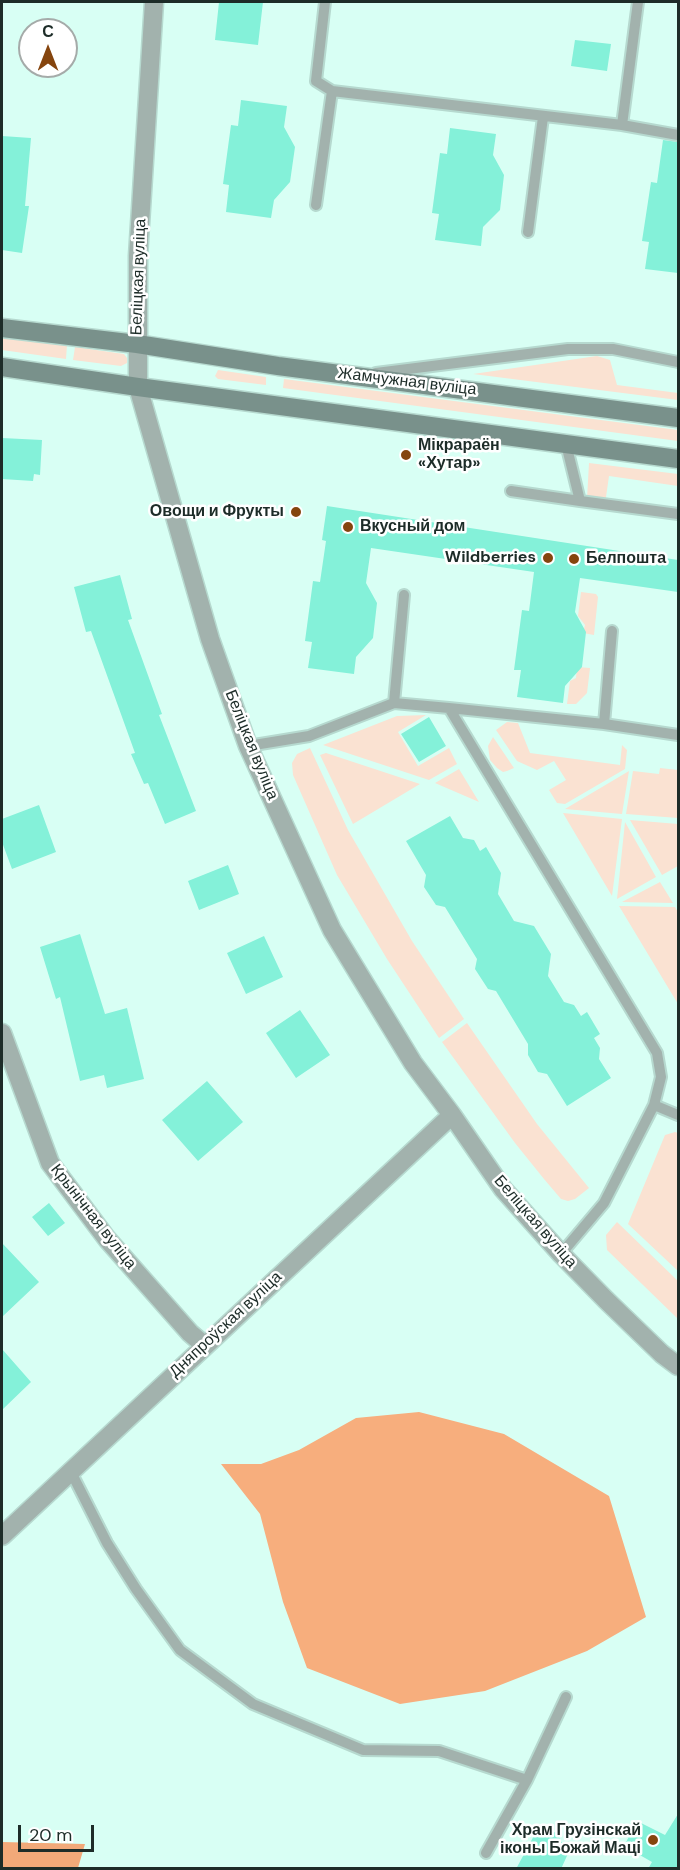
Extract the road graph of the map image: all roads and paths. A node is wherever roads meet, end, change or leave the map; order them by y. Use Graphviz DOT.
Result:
graph roads {
  1 [pos="154,2"];
  2 [pos="325,2"];
  3 [pos="638,2"];
  4 [pos="332,91"];
  5 [pos="543,117"];
  6 [pos="622,125"];
  7 [pos="678,135"];
  8 [pos="316,205"];
  9 [pos="528,232"];
  10 [pos="2,328"];
  11 [pos="137,344"];
  12 [pos="678,362"];
  13 [pos="2,367"];
  14 [pos="356,375"];
  15 [pos="138,387"];
  16 [pos="678,418"];
  17 [pos="566,444"];
  18 [pos="678,459"];
  19 [pos="512,490"];
  20 [pos="580,501"];
  21 [pos="678,514"];
  22 [pos="405,595"];
  23 [pos="612,631"];
  24 [pos="394,703"];
  25 [pos="449,708"];
  26 [pos="604,724"];
  27 [pos="678,735"];
  28 [pos="248,746"];
  29 [pos="2,1033"];
  30 [pos="654,1105"];
  31 [pos="452,1115"];
  32 [pos="678,1115"];
  33 [pos="561,1254"];
  34 [pos="204,1346"];
  35 [pos="678,1366"];
  36 [pos="70,1470"];
  37 [pos="2,1536"];
  38 [pos="566,1697"];
  39 [pos="527,1780"];
  40 [pos="486,1853"];
  1 -- 11 [label="street, Беліцкая вуліца"];
  2 -- 4 [label="lane"];
  3 -- 6 [label="lane"];
  4 -- 5 [label="lane"];
  4 -- 8 [label="lane"];
  5 -- 6 [label="lane"];
  5 -- 9 [label="lane"];
  6 -- 7 [label="lane"];
  10 -- 11 [label="main road, Жамчужная вуліца"];
  11 -- 14 [label="main road, Жамчужная вуліца"];
  11 -- 15 [label="street, Беліцкая вуліца"];
  12 -- 14 [label="lane"];
  13 -- 15 [label="main road"];
  14 -- 16 [label="main road, Жамчужная вуліца"];
  15 -- 17 [label="main road"];
  15 -- 28 [label="street, Беліцкая вуліца"];
  17 -- 18 [label="main road"];
  17 -- 20 [label="lane"];
  19 -- 20 [label="lane"];
  20 -- 21 [label="lane"];
  22 -- 24 [label="lane"];
  23 -- 26 [label="lane"];
  24 -- 25 [label="lane"];
  24 -- 28 [label="lane"];
  25 -- 26 [label="lane"];
  25 -- 30 [label="lane"];
  26 -- 27 [label="lane"];
  28 -- 31 [label="street, Беліцкая вуліца"];
  29 -- 34 [label="street, Крынічная вуліца"];
  30 -- 32 [label="lane"];
  30 -- 33 [label="lane"];
  31 -- 33 [label="street, Беліцкая вуліца"];
  31 -- 34 [label="street, Дняпроўская вуліца"];
  33 -- 35 [label="street, Беліцкая вуліца"];
  34 -- 36 [label="street, Дняпроўская вуліца"];
  36 -- 37 [label="street, Дняпроўская вуліца"];
  36 -- 39 [label="lane"];
  38 -- 39 [label="lane"];
  39 -- 40 [label="lane"];
}
